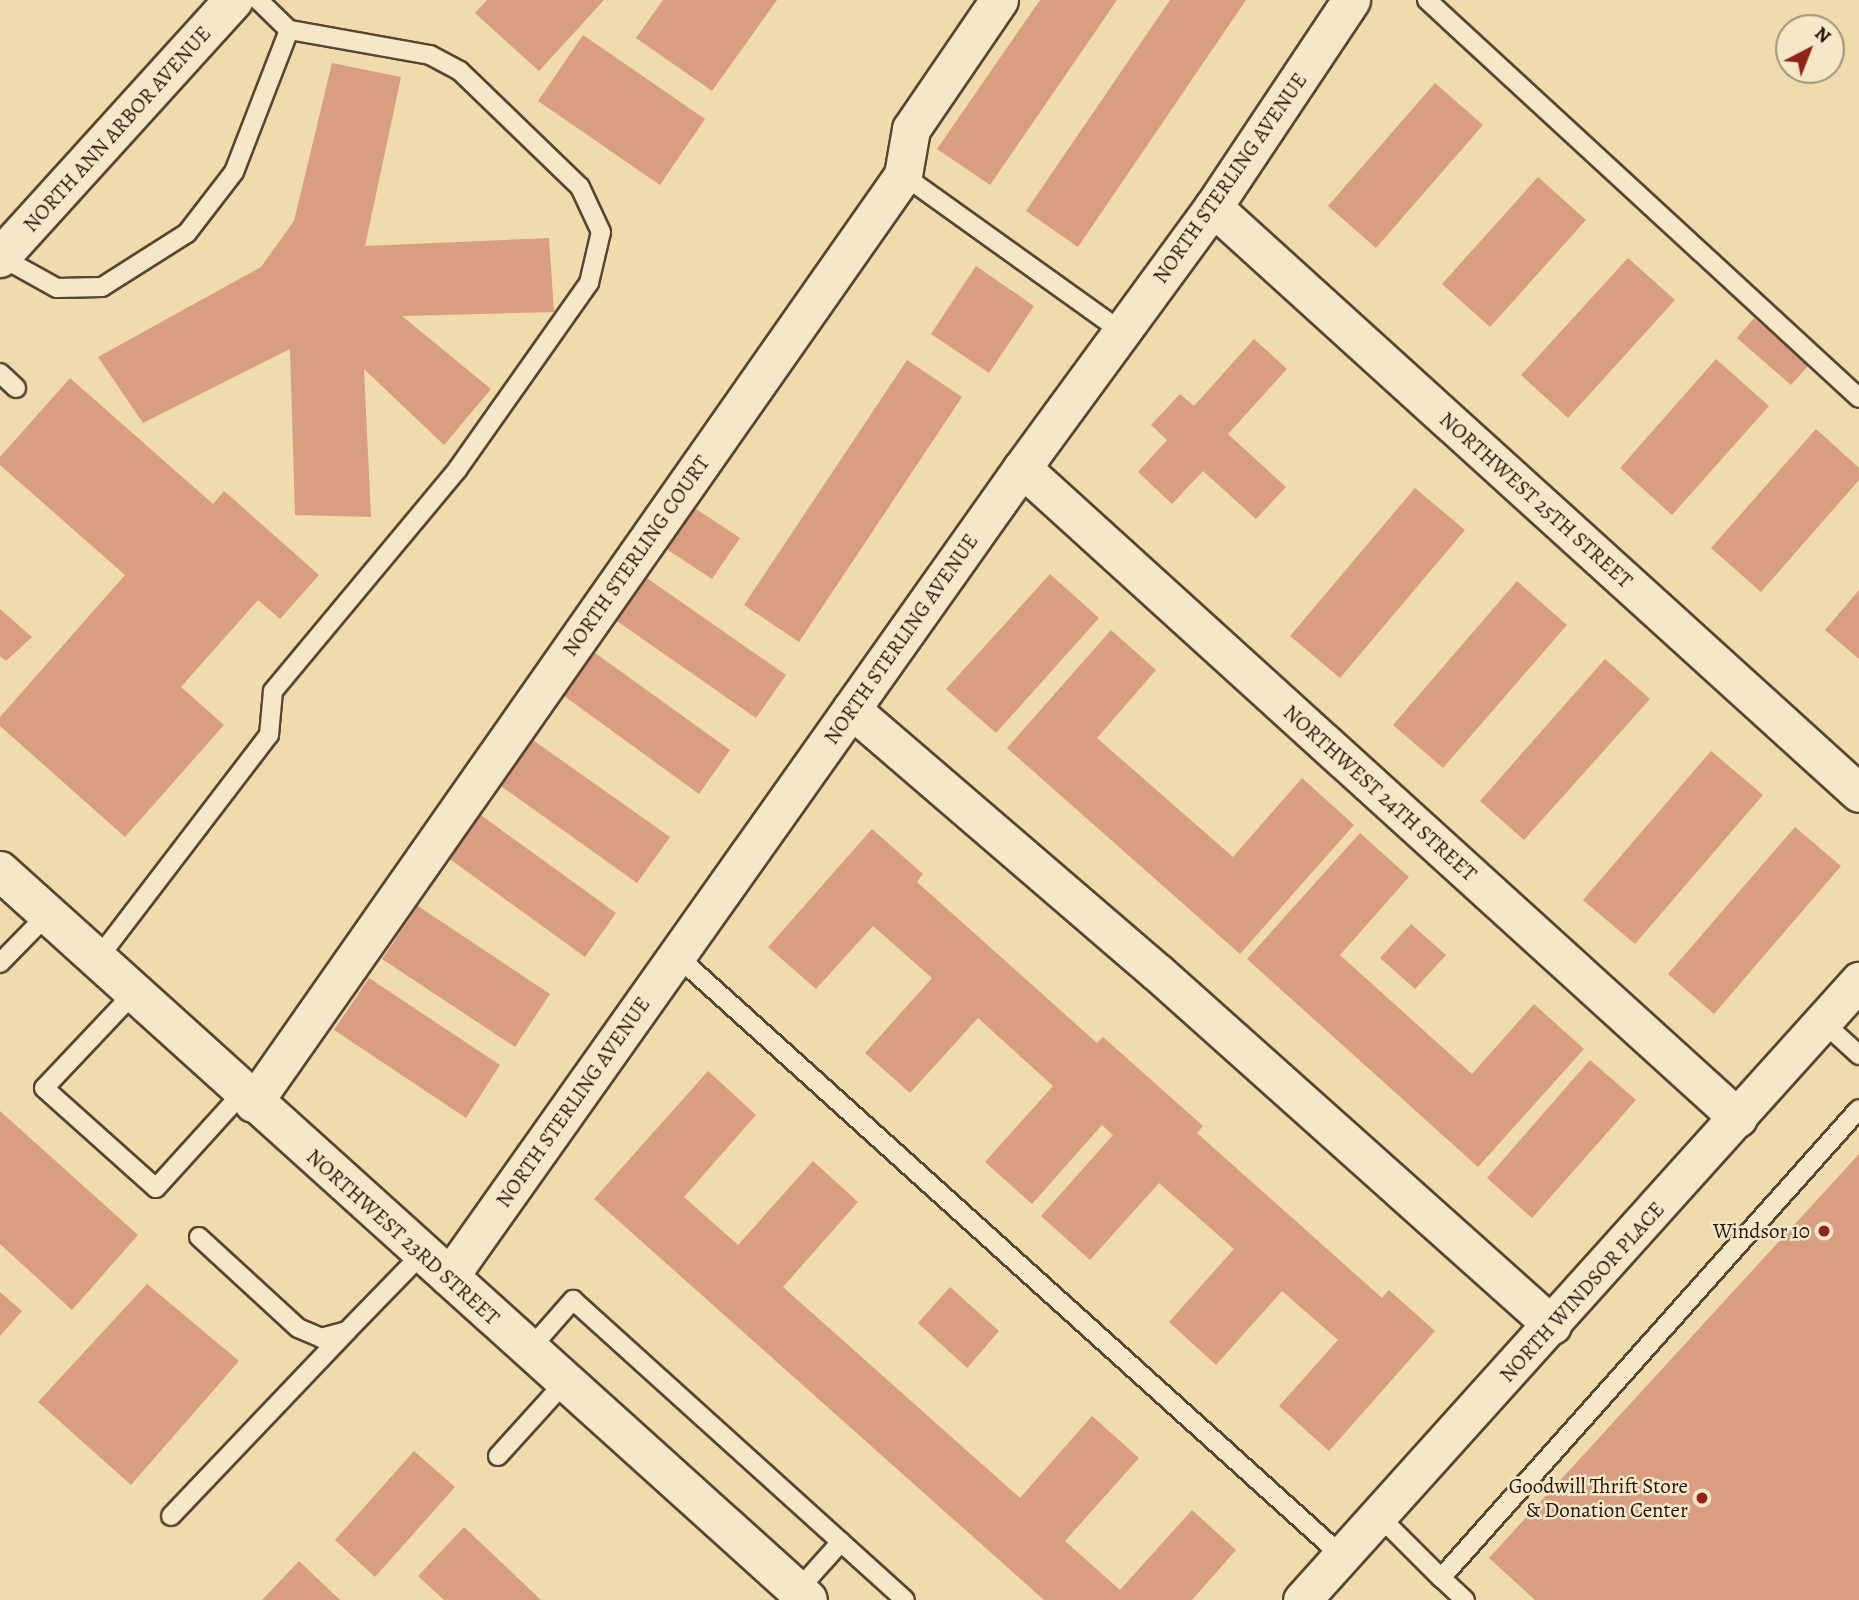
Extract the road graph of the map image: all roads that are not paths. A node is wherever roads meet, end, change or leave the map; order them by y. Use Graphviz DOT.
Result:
graph roads {
  1 [pos="234,0"];
  2 [pos="258,0"];
  3 [pos="999,0"];
  4 [pos="1351,0"];
  5 [pos="1427,0"];
  6 [pos="289,30"];
  7 [pos="903,175"];
  8 [pos="1213,207"];
  9 [pos="3,249"];
  10 [pos="1122,332"];
  11 [pos="0,373"];
  12 [pos="16,388"];
  13 [pos="1859,398"];
  14 [pos="1022,468"];
  15 [pos="851,709"];
  16 [pos="1859,793"];
  17 [pos="0,871"];
  18 [pos="47,915"];
  19 [pos="677,956"];
  20 [pos="96,961"];
  21 [pos="0,963"];
  22 [pos="1859,981"];
  23 [pos="133,994"];
  24 [pos="1823,1022"];
  25 [pos="1859,1055"];
  26 [pos="248,1098"];
  27 [pos="1859,1109"];
  28 [pos="1738,1118"];
  29 [pos="199,1237"];
  30 [pos="435,1265"];
  31 [pos="1552,1325"];
  32 [pos="347,1331"];
  33 [pos="529,1350"];
  34 [pos="565,1382"];
  35 [pos="498,1457"];
  36 [pos="172,1516"];
  37 [pos="1379,1516"];
  38 [pos="841,1542"];
  39 [pos="1342,1556"];
  40 [pos="1441,1578"];
  41 [pos="803,1595"];
  42 [pos="1316,1595"];
  43 [pos="905,1600"];
  44 [pos="1465,1600"];
  1 -- 9 [label="main road, NORTH ANN ARBOR AVENUE"];
  2 -- 6 [label="lane"];
  3 -- 7 [label="street, NORTH STERLING COURT"];
  4 -- 8 [label="street, NORTH STERLING AVENUE"];
  5 -- 13 [label="lane"];
  6 -- 9 [label="lane"];
  6 -- 20 [label="lane"];
  7 -- 10 [label="lane"];
  7 -- 26 [label="street, NORTH STERLING COURT"];
  8 -- 10 [label="street, NORTH STERLING AVENUE"];
  8 -- 16 [label="street, NORTHWEST 25TH STREET"];
  10 -- 14 [label="street, NORTH STERLING AVENUE"];
  11 -- 12 [label="lane"];
  14 -- 15 [label="street, NORTH STERLING AVENUE"];
  14 -- 28 [label="street, NORTHWEST 24TH STREET"];
  15 -- 19 [label="street, NORTH STERLING AVENUE"];
  15 -- 31 [label="street"];
  17 -- 18 [label="main road, NORTHWEST 23RD STREET"];
  18 -- 20 [label="main road, NORTHWEST 23RD STREET"];
  18 -- 21 [label="lane"];
  19 -- 30 [label="street, NORTH STERLING AVENUE"];
  19 -- 39 [label="lane"];
  20 -- 23 [label="main road, NORTHWEST 23RD STREET"];
  22 -- 24 [label="street, NORTH WINDSOR PLACE"];
  23 -- 26 [label="main road, NORTHWEST 23RD STREET"];
  23 -- 26 [label="lane"];
  24 -- 25 [label="lane"];
  24 -- 28 [label="street, NORTH WINDSOR PLACE"];
  26 -- 30 [label="main road, NORTHWEST 23RD STREET"];
  27 -- 40 [label="lane"];
  28 -- 31 [label="street, NORTH WINDSOR PLACE"];
  29 -- 32 [label="lane"];
  30 -- 32 [label="lane"];
  30 -- 33 [label="main road, NORTHWEST 23RD STREET"];
  31 -- 37 [label="street, NORTH WINDSOR PLACE"];
  32 -- 36 [label="lane"];
  33 -- 34 [label="main road, NORTHWEST 23RD STREET"];
  33 -- 38 [label="lane"];
  34 -- 35 [label="lane"];
  34 -- 41 [label="main road, NORTHWEST 23RD STREET"];
  37 -- 39 [label="street, NORTH WINDSOR PLACE"];
  37 -- 40 [label="lane"];
  38 -- 41 [label="lane"];
  38 -- 43 [label="lane"];
  39 -- 42 [label="street, NORTH WINDSOR PLACE"];
  40 -- 44 [label="lane"];
}
